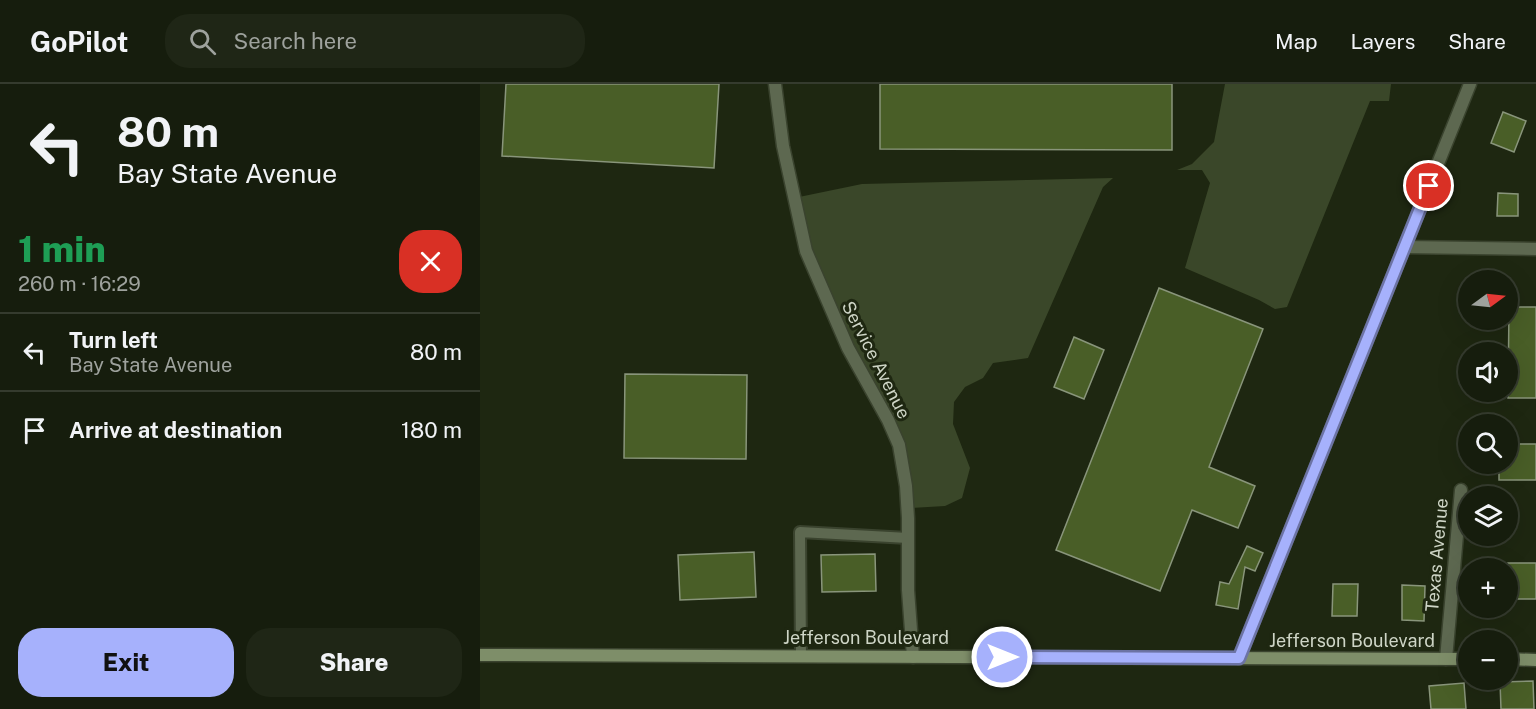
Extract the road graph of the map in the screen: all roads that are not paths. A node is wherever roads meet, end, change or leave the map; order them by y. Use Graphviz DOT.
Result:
graph roads {
  1 [pos="775,84"];
  2 [pos="1470,84"];
  3 [pos="1404,247"];
  4 [pos="1536,249"];
  5 [pos="1458,524"];
  6 [pos="908,538"];
  7 [pos="480,655"];
  8 [pos="801,656"];
  9 [pos="913,657"];
  10 [pos="1239,658"];
  11 [pos="1446,659"];
  12 [pos="1458,659"];
  13 [pos="1518,659"];
  14 [pos="1536,660"];
  1 -- 6 [label="street, Service Avenue"];
  2 -- 3 [label="street"];
  3 -- 4 [label="street"];
  3 -- 10 [label="street"];
  5 -- 11 [label="street, Texas Avenue"];
  6 -- 8 [label="lane"];
  6 -- 9 [label="street, Service Avenue"];
  7 -- 8 [label="main road, Jefferson Boulevard"];
  8 -- 9 [label="main road, Jefferson Boulevard"];
  9 -- 10 [label="main road, Jefferson Boulevard"];
  10 -- 11 [label="main road, Jefferson Boulevard"];
  11 -- 12 [label="main road, Jefferson Boulevard"];
  13 -- 14 [label="main road"];
}
